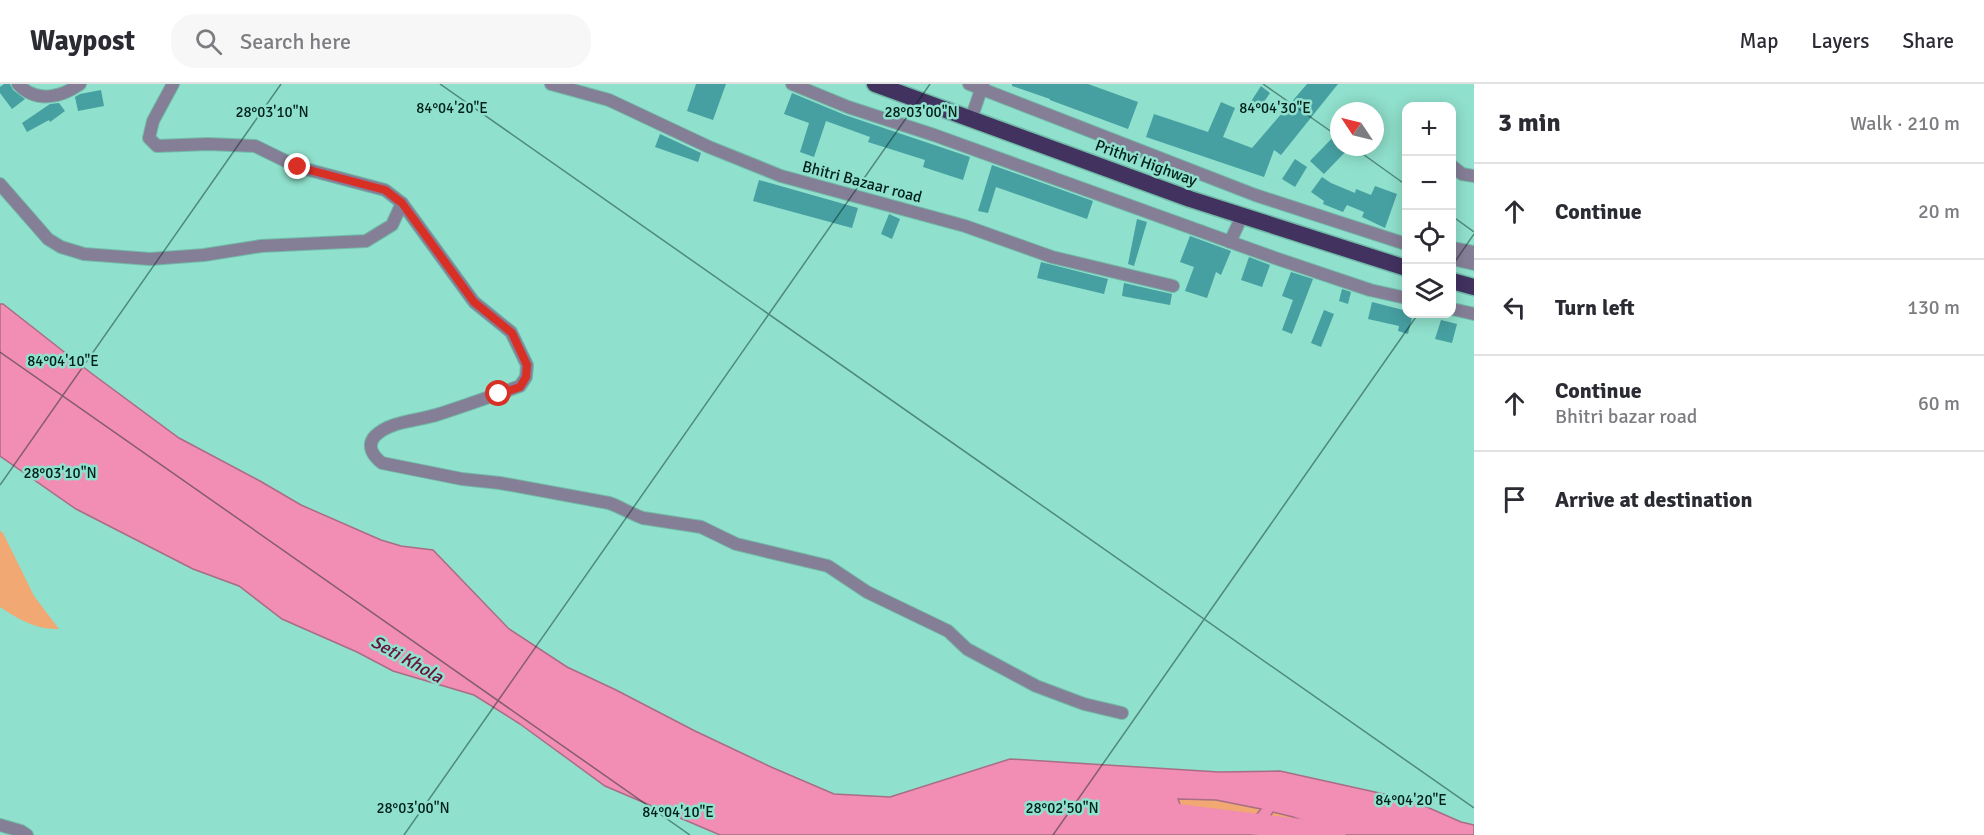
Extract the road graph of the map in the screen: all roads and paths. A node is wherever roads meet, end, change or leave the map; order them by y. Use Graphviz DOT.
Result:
graph roads {
  1 [pos="18,84"];
  2 [pos="80,84"];
  3 [pos="172,84"];
  4 [pos="551,84"];
  5 [pos="792,84"];
  6 [pos="875,84"];
  7 [pos="978,85"];
  8 [pos="971,119"];
  9 [pos="1456,169"];
  10 [pos="1474,176"];
  11 [pos="0,184"];
  12 [pos="402,203"];
  13 [pos="1242,216"];
  14 [pos="1230,242"];
  15 [pos="1402,242"];
  16 [pos="1456,249"];
  17 [pos="1474,252"];
  18 [pos="1456,260"];
  19 [pos="1403,264"];
  20 [pos="1474,264"];
  21 [pos="1456,282"];
  22 [pos="1173,286"];
  23 [pos="1474,287"];
  24 [pos="1402,297"];
  25 [pos="1456,310"];
  26 [pos="1474,314"];
  27 [pos="1122,713"];
  28 [pos="0,825"];
  29 [pos="27,835"];
  1 -- 2 [label="street"];
  3 -- 12 [label="street"];
  4 -- 22 [label="street, Bhitri Bazaar road"];
  5 -- 14 [label="street"];
  6 -- 8 [label="highway, Prithvi Highway"];
  7 -- 8 [label="street"];
  7 -- 15 [label="street"];
  8 -- 13 [label="highway, Prithvi Highway"];
  9 -- 10 [label="street"];
  11 -- 12 [label="street"];
  12 -- 27 [label="street"];
  13 -- 14 [label="street"];
  13 -- 19 [label="highway, Prithvi Highway"];
  14 -- 24 [label="street"];
  16 -- 17 [label="street"];
  18 -- 20 [label="street"];
  21 -- 23 [label="highway"];
  25 -- 26 [label="street"];
  28 -- 29 [label="street"];
}
